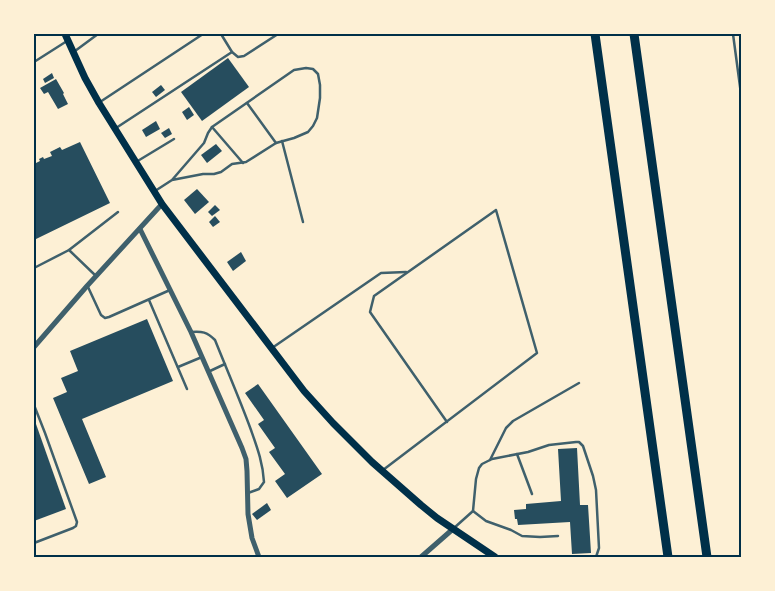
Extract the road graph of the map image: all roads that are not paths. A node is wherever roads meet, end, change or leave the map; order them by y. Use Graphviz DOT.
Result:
graph roads {
  1 [pos="98,34"];
  2 [pos="203,34"];
  3 [pos="221,34"];
  4 [pos="278,34"];
  5 [pos="595,34"];
  6 [pos="634,34"];
  7 [pos="733,34"];
  8 [pos="67,37"];
  9 [pos="73,52"];
  10 [pos="232,52"];
  11 [pos="34,62"];
  12 [pos="741,94"];
  13 [pos="99,103"];
  14 [pos="247,103"];
  15 [pos="212,127"];
  16 [pos="114,129"];
  17 [pos="174,139"];
  18 [pos="282,141"];
  19 [pos="276,143"];
  20 [pos="135,162"];
  21 [pos="243,163"];
  22 [pos="172,180"];
  23 [pos="154,192"];
  24 [pos="162,204"];
  25 [pos="118,212"];
  26 [pos="302,222"];
  27 [pos="140,229"];
  28 [pos="69,250"];
  29 [pos="34,268"];
  30 [pos="407,272"];
  31 [pos="96,276"];
  32 [pos="87,286"];
  33 [pos="170,290"];
  34 [pos="149,300"];
  35 [pos="191,332"];
  36 [pos="34,347"];
  37 [pos="271,349"];
  38 [pos="202,357"];
  39 [pos="225,364"];
  40 [pos="178,367"];
  41 [pos="208,372"];
  42 [pos="579,383"];
  43 [pos="187,389"];
  44 [pos="34,405"];
  45 [pos="447,422"];
  46 [pos="517,454"];
  47 [pos="490,460"];
  48 [pos="382,471"];
  49 [pos="248,493"];
  50 [pos="532,494"];
  51 [pos="473,511"];
  52 [pos="453,529"];
  53 [pos="558,536"];
  54 [pos="34,543"];
  55 [pos="259,557"];
  56 [pos="421,557"];
  57 [pos="495,557"];
  58 [pos="596,557"];
  59 [pos="668,557"];
  60 [pos="707,557"];
  1 -- 9 [label="lane"];
  2 -- 13 [label="lane"];
  3 -- 10 [label="lane"];
  4 -- 10 [label="lane"];
  5 -- 59 [label="highway"];
  6 -- 60 [label="highway"];
  7 -- 12 [label="lane"];
  8 -- 9 [label="main road"];
  8 -- 11 [label="lane"];
  9 -- 13 [label="main road"];
  10 -- 16 [label="lane"];
  13 -- 16 [label="main road"];
  14 -- 15 [label="lane"];
  14 -- 18 [label="lane"];
  14 -- 19 [label="lane"];
  15 -- 21 [label="lane"];
  15 -- 22 [label="lane"];
  16 -- 20 [label="main road"];
  17 -- 20 [label="lane"];
  18 -- 19 [label="lane"];
  18 -- 26 [label="lane"];
  19 -- 21 [label="lane"];
  20 -- 23 [label="main road"];
  21 -- 22 [label="lane"];
  22 -- 23 [label="lane"];
  23 -- 24 [label="main road"];
  24 -- 27 [label="street"];
  24 -- 37 [label="main road"];
  25 -- 28 [label="lane"];
  27 -- 31 [label="street"];
  27 -- 33 [label="street"];
  28 -- 29 [label="lane"];
  28 -- 31 [label="lane"];
  30 -- 37 [label="lane"];
  30 -- 45 [label="lane"];
  30 -- 45 [label="lane"];
  31 -- 32 [label="street"];
  32 -- 34 [label="lane"];
  32 -- 36 [label="street"];
  33 -- 34 [label="lane"];
  33 -- 35 [label="street"];
  34 -- 40 [label="lane"];
  35 -- 38 [label="street"];
  35 -- 39 [label="lane"];
  37 -- 48 [label="main road"];
  38 -- 40 [label="lane"];
  38 -- 41 [label="street"];
  39 -- 41 [label="lane"];
  39 -- 49 [label="lane"];
  40 -- 43 [label="lane"];
  41 -- 49 [label="street"];
  42 -- 47 [label="lane"];
  44 -- 54 [label="lane"];
  45 -- 48 [label="lane"];
  46 -- 47 [label="lane"];
  46 -- 50 [label="lane"];
  46 -- 58 [label="lane"];
  47 -- 51 [label="lane"];
  48 -- 52 [label="main road"];
  49 -- 55 [label="street"];
  51 -- 52 [label="lane"];
  51 -- 53 [label="lane"];
  52 -- 56 [label="street"];
  52 -- 57 [label="main road"];
}
